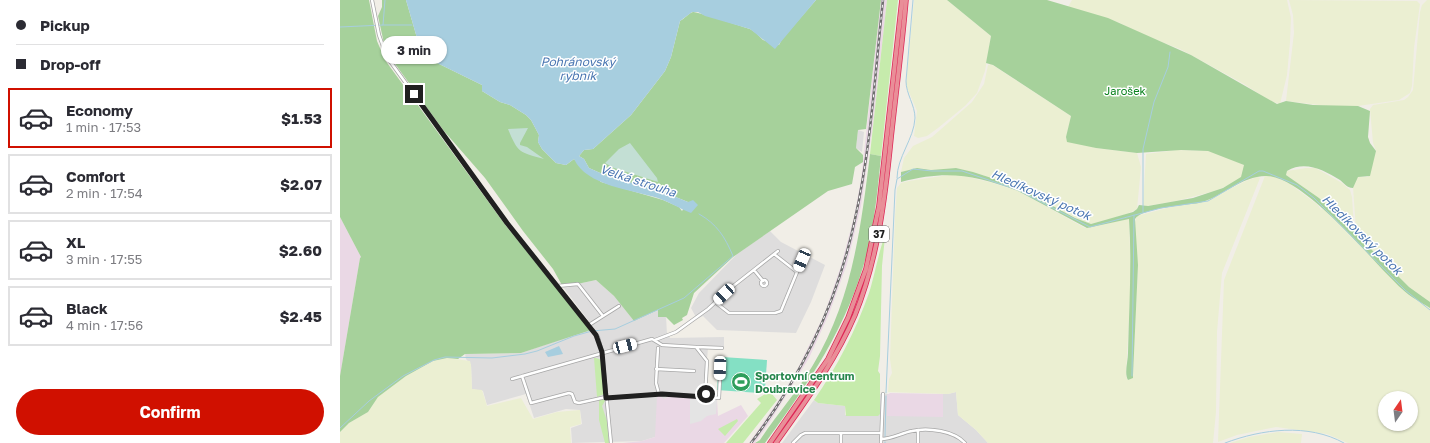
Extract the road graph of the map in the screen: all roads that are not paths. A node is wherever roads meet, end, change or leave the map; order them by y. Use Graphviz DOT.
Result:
graph roads {
  1 [pos="372,0"];
  2 [pos="902,0"];
  3 [pos="906,0"];
  4 [pos="778,250"];
  5 [pos="774,254"];
  6 [pos="802,260"];
  7 [pos="754,270"];
  8 [pos="797,272"];
  9 [pos="763,281"];
  10 [pos="557,286"];
  11 [pos="716,302"];
  12 [pos="619,306"];
  13 [pos="604,316"];
  14 [pos="589,325"];
  15 [pos="655,340"];
  16 [pos="696,347"];
  17 [pos="658,348"];
  18 [pos="722,348"];
  19 [pos="602,352"];
  20 [pos="721,359"];
  21 [pos="656,369"];
  22 [pos="694,371"];
  23 [pos="522,376"];
  24 [pos="512,379"];
  25 [pos="659,394"];
  26 [pos="883,394"];
  27 [pos="705,397"];
  28 [pos="606,398"];
  29 [pos="918,430"];
  30 [pos="841,433"];
  31 [pos="881,433"];
  32 [pos="881,441"];
  33 [pos="611,443"];
  34 [pos="770,443"];
  35 [pos="776,443"];
  36 [pos="793,443"];
  37 [pos="841,443"];
  38 [pos="918,443"];
  39 [pos="966,443"];
  1 -- 10 [label="street"];
  2 -- 34 [label="highway, 37"];
  3 -- 35 [label="highway, 37"];
  4 -- 5 [label="street"];
  5 -- 7 [label="street"];
  5 -- 8 [label="street"];
  6 -- 8 [label="street"];
  7 -- 9 [label="street"];
  7 -- 11 [label="street"];
  8 -- 11 [label="street"];
  10 -- 13 [label="street"];
  10 -- 14 [label="street"];
  11 -- 15 [label="street"];
  12 -- 13 [label="street"];
  13 -- 14 [label="street"];
  14 -- 19 [label="street"];
  15 -- 16 [label="street"];
  15 -- 19 [label="street"];
  16 -- 18 [label="street"];
  16 -- 27 [label="street"];
  17 -- 21 [label="street"];
  19 -- 23 [label="street"];
  19 -- 28 [label="street"];
  20 -- 27 [label="street"];
  21 -- 22 [label="street"];
  21 -- 25 [label="street"];
  23 -- 24 [label="street"];
  23 -- 28 [label="street"];
  25 -- 27 [label="street"];
  25 -- 28 [label="street"];
  26 -- 31 [label="street"];
  28 -- 33 [label="street"];
  29 -- 32 [label="street"];
  29 -- 38 [label="street"];
  29 -- 39 [label="street"];
  30 -- 31 [label="street"];
  30 -- 36 [label="street"];
  30 -- 37 [label="street"];
  31 -- 32 [label="street"];
}
